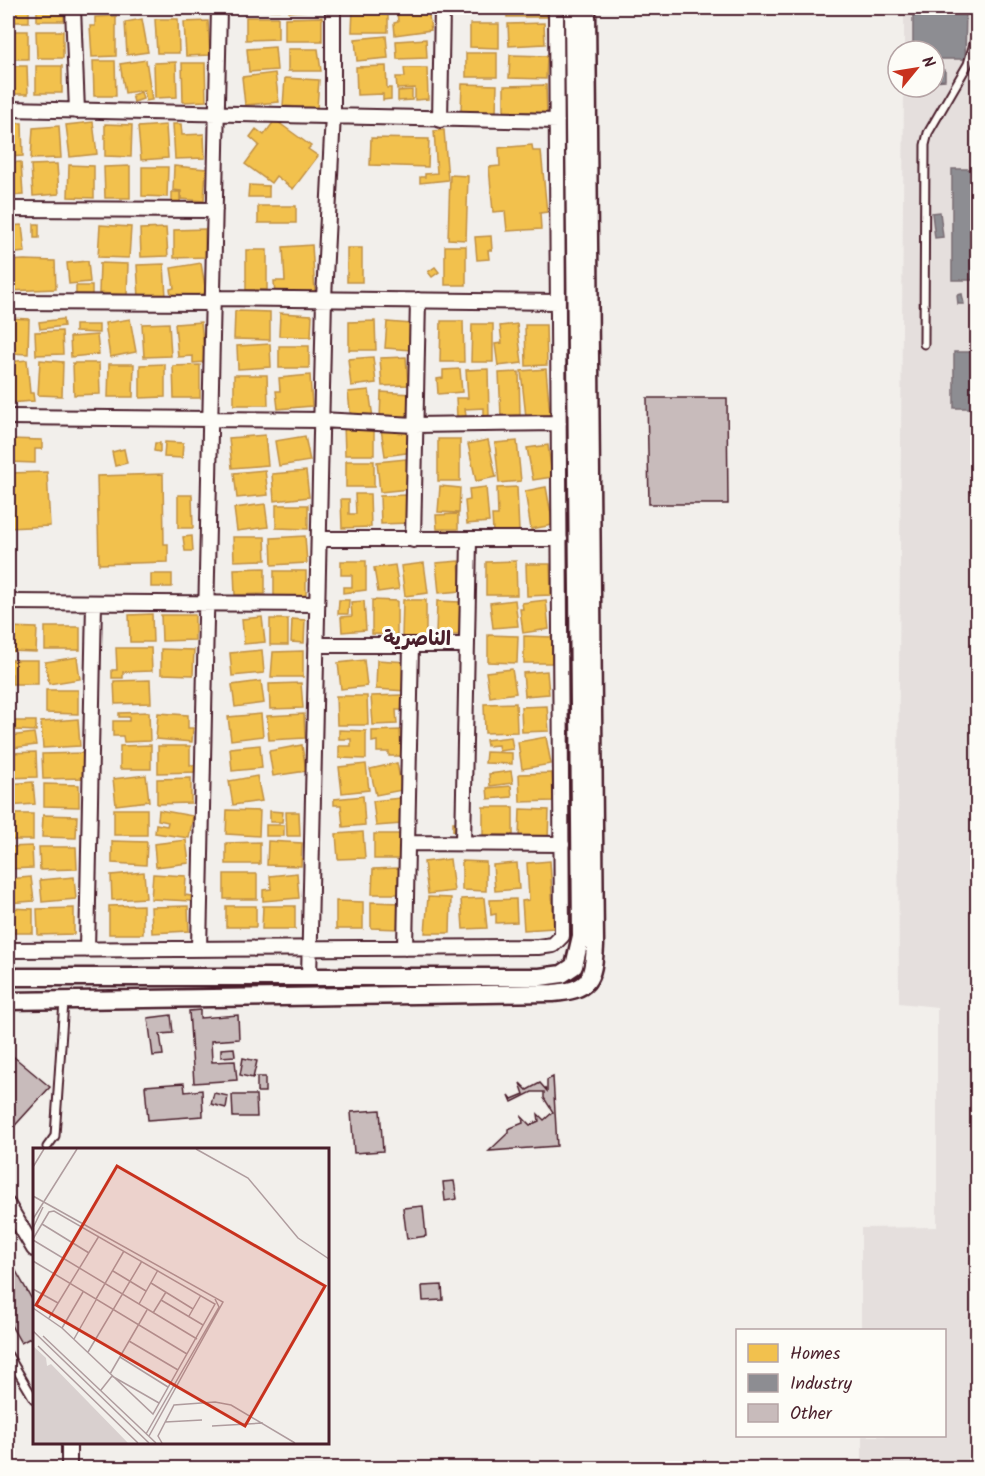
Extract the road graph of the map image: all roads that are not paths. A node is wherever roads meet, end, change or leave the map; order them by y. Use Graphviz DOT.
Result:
graph roads {
  1 [pos="73,8"];
  2 [pos="219,8"];
  3 [pos="333,8"];
  4 [pos="442,8"];
  5 [pos="556,8"];
  6 [pos="573,8"];
  7 [pos="587,8"];
  8 [pos="978,30"];
  9 [pos="8,109"];
  10 [pos="77,111"];
  11 [pos="218,114"];
  12 [pos="333,114"];
  13 [pos="440,120"];
  14 [pos="557,121"];
  15 [pos="8,209"];
  16 [pos="215,210"];
  17 [pos="324,298"];
  18 [pos="213,300"];
  19 [pos="418,300"];
  20 [pos="8,302"];
  21 [pos="558,302"];
  22 [pos="924,344"];
  23 [pos="8,417"];
  24 [pos="210,419"];
  25 [pos="321,420"];
  26 [pos="559,423"];
  27 [pos="415,425"];
  28 [pos="560,539"];
  29 [pos="319,540"];
  30 [pos="413,540"];
  31 [pos="469,540"];
  32 [pos="8,602"];
  33 [pos="94,603"];
  34 [pos="206,603"];
  35 [pos="318,604"];
  36 [pos="316,645"];
  37 [pos="411,645"];
  38 [pos="467,645"];
  39 [pos="407,843"];
  40 [pos="463,843"];
  41 [pos="562,844"];
  42 [pos="310,948"];
  43 [pos="405,948"];
  44 [pos="199,949"];
  45 [pos="8,950"];
  46 [pos="87,950"];
  47 [pos="8,977"];
  48 [pos="309,978"];
  49 [pos="8,1001"];
  50 [pos="64,1001"];
  51 [pos="47,1147"];
  52 [pos="8,1205"];
  53 [pos="33,1247"];
  54 [pos="8,1354"];
  55 [pos="33,1397"];
  56 [pos="69,1443"];
  57 [pos="69,1468"];
  1 -- 10 [label="street"];
  2 -- 11 [label="street"];
  3 -- 12 [label="street"];
  4 -- 13 [label="street"];
  5 -- 14 [label="street"];
  6 -- 48 [label="street"];
  7 -- 50 [label="street"];
  8 -- 22 [label="lane"];
  9 -- 10 [label="street"];
  10 -- 11 [label="street"];
  11 -- 12 [label="street"];
  11 -- 16 [label="street"];
  12 -- 13 [label="street"];
  12 -- 17 [label="street"];
  13 -- 14 [label="street"];
  14 -- 21 [label="street"];
  15 -- 16 [label="street"];
  16 -- 18 [label="street"];
  17 -- 18 [label="street"];
  17 -- 19 [label="street"];
  17 -- 25 [label="street"];
  18 -- 20 [label="street"];
  18 -- 24 [label="street"];
  19 -- 21 [label="street"];
  19 -- 27 [label="street"];
  21 -- 26 [label="street"];
  23 -- 24 [label="street"];
  24 -- 25 [label="street"];
  24 -- 34 [label="street"];
  25 -- 27 [label="street"];
  25 -- 29 [label="street"];
  26 -- 27 [label="street"];
  26 -- 28 [label="street"];
  27 -- 30 [label="street"];
  28 -- 31 [label="street"];
  28 -- 41 [label="street"];
  29 -- 30 [label="street"];
  29 -- 35 [label="street"];
  30 -- 31 [label="street"];
  31 -- 38 [label="street"];
  32 -- 33 [label="street"];
  33 -- 34 [label="street"];
  33 -- 46 [label="street"];
  34 -- 35 [label="street"];
  34 -- 44 [label="street"];
  35 -- 36 [label="street"];
  36 -- 37 [label="street"];
  36 -- 42 [label="street"];
  37 -- 38 [label="street"];
  37 -- 39 [label="street"];
  38 -- 40 [label="street"];
  39 -- 40 [label="street"];
  39 -- 43 [label="street"];
  40 -- 41 [label="street"];
  41 -- 43 [label="street"];
  42 -- 43 [label="street"];
  42 -- 44 [label="street"];
  42 -- 48 [label="street"];
  44 -- 46 [label="street"];
  45 -- 46 [label="street"];
  47 -- 48 [label="street"];
  49 -- 50 [label="street"];
  50 -- 51 [label="lane"];
  52 -- 53 [label="street"];
  54 -- 55 [label="lane"];
  56 -- 57 [label="street"];
}
